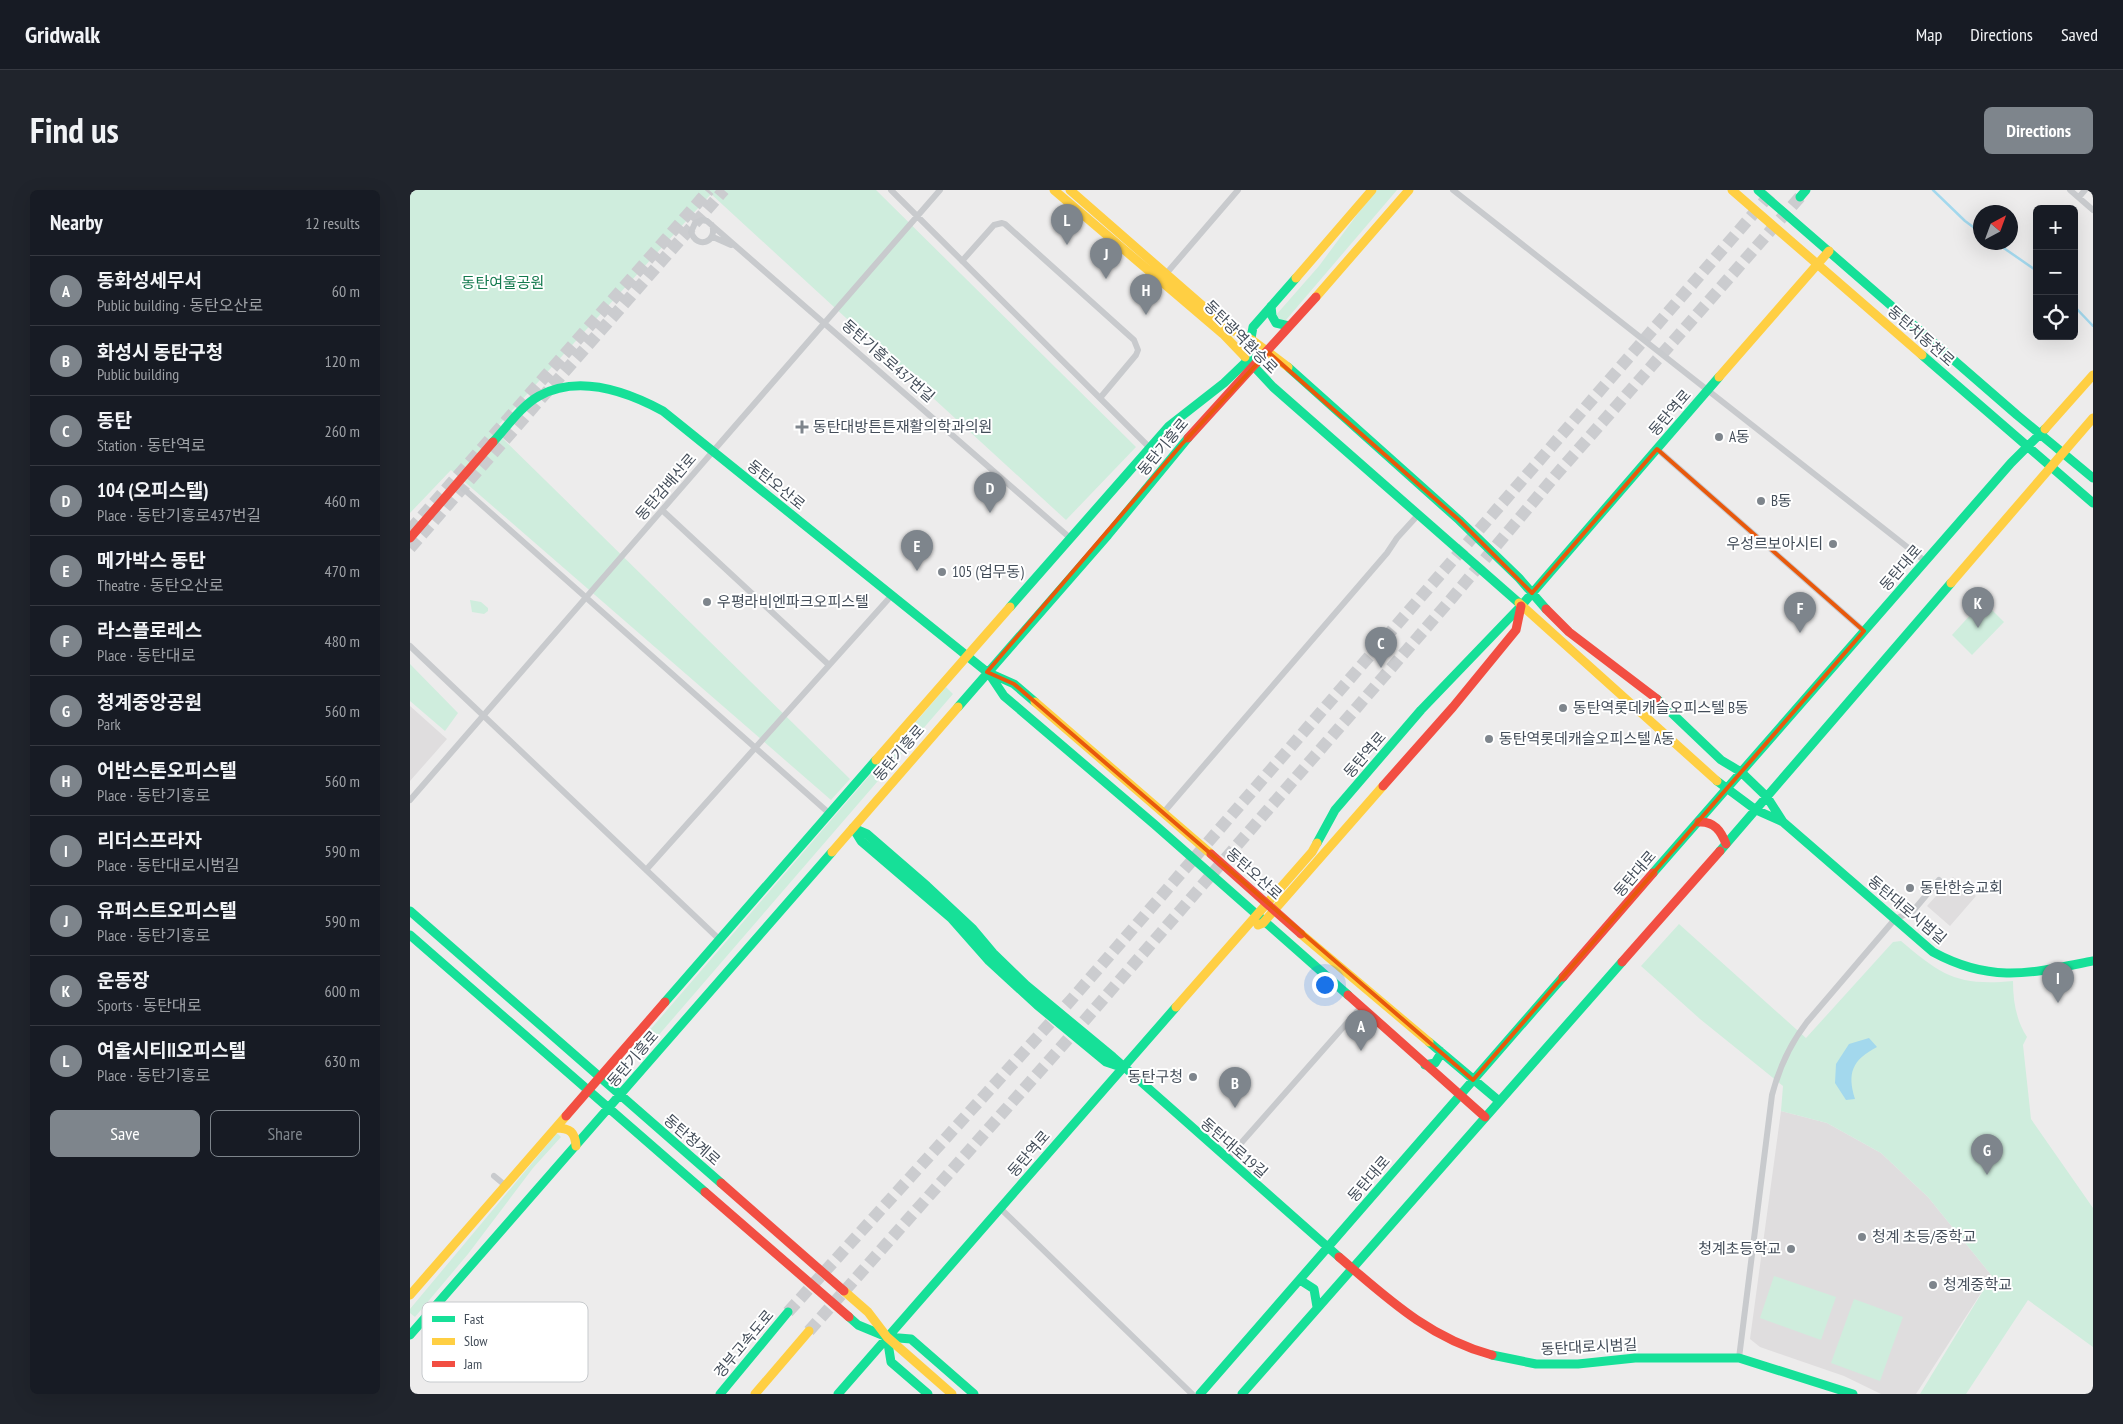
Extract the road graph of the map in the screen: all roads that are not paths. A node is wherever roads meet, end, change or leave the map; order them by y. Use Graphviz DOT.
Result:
graph roads {
  1 [pos="891,190"];
  2 [pos="940,190"];
  3 [pos="1054,190"];
  4 [pos="1070,190"];
  5 [pos="1238,190"];
  6 [pos="1372,190"];
  7 [pos="1409,190"];
  8 [pos="1453,190"];
  9 [pos="1732,190"];
  10 [pos="1758,190"];
  11 [pos="2070,190"];
  12 [pos="2085,190"];
  13 [pos="2079,197"];
  14 [pos="2093,210"];
  15 [pos="917,216"];
  16 [pos="712,225"];
  17 [pos="713,237"];
  18 [pos="739,248"];
  19 [pos="1829,251"];
  20 [pos="962,261"];
  21 [pos="1817,265"];
  22 [pos="1165,275"];
  23 [pos="1271,306"];
  24 [pos="825,322"];
  25 [pos="1289,326"];
  26 [pos="1252,340"];
  27 [pos="1268,352"];
  28 [pos="1250,364"];
  29 [pos="2091,376"];
  30 [pos="1708,390"];
  31 [pos="1100,398"];
  32 [pos="2093,418"];
  33 [pos="2040,434"];
  34 [pos="2028,446"];
  35 [pos="1149,447"];
  36 [pos="1657,449"];
  37 [pos="713,452"];
  38 [pos="2063,453"];
  39 [pos="2052,466"];
  40 [pos="2093,478"];
  41 [pos="457,483"];
  42 [pos="2093,503"];
  43 [pos="662,510"];
  44 [pos="1418,515"];
  45 [pos="1069,537"];
  46 [pos="410,538"];
  47 [pos="1925,561"];
  48 [pos="1532,593"];
  49 [pos="892,596"];
  50 [pos="586,598"];
  51 [pos="1521,606"];
  52 [pos="1864,631"];
  53 [pos="1569,632"];
  54 [pos="1563,642"];
  55 [pos="410,646"];
  56 [pos="967,655"];
  57 [pos="1474,656"];
  58 [pos="829,665"];
  59 [pos="1486,665"];
  60 [pos="988,672"];
  61 [pos="484,716"];
  62 [pos="756,746"];
  63 [pos="1741,772"];
  64 [pos="1727,789"];
  65 [pos="1767,797"];
  66 [pos="410,800"];
  67 [pos="1756,810"];
  68 [pos="1164,812"];
  69 [pos="830,814"];
  70 [pos="1699,822"];
  71 [pos="1783,822"];
  72 [pos="853,828"];
  73 [pos="1726,844"];
  74 [pos="646,870"];
  75 [pos="1939,880"];
  76 [pos="1271,907"];
  77 [pos="410,911"];
  78 [pos="1260,919"];
  79 [pos="1895,919"];
  80 [pos="410,935"];
  81 [pos="720,940"];
  82 [pos="2093,962"];
  83 [pos="1361,1007"];
  84 [pos="1440,1051"];
  85 [pos="1425,1065"];
  86 [pos="1123,1068"];
  87 [pos="600,1078"];
  88 [pos="1473,1080"];
  89 [pos="589,1091"];
  90 [pos="620,1095"];
  91 [pos="1460,1095"];
  92 [pos="1499,1101"];
  93 [pos="609,1108"];
  94 [pos="1485,1117"];
  95 [pos="556,1128"];
  96 [pos="576,1146"];
  97 [pos="1227,1159"];
  98 [pos="494,1176"];
  99 [pos="506,1186"];
  100 [pos="1000,1208"];
  101 [pos="1328,1247"];
  102 [pos="1351,1268"];
  103 [pos="1300,1280"];
  104 [pos="410,1295"];
  105 [pos="439,1302"];
  106 [pos="1318,1307"];
  107 [pos="788,1312"];
  108 [pos="422,1321"];
  109 [pos="809,1331"];
  110 [pos="410,1335"];
  111 [pos="887,1337"];
  112 [pos="1739,1358"];
  113 [pos="720,1394"];
  114 [pos="755,1394"];
  115 [pos="838,1394"];
  116 [pos="928,1394"];
  117 [pos="952,1394"];
  118 [pos="974,1394"];
  119 [pos="1192,1394"];
  120 [pos="1200,1394"];
  121 [pos="1242,1394"];
  122 [pos="1853,1394"];
  1 -- 15 [label="street, 동탄기흥로"];
  2 -- 15 [label="street, 동탄감배산로"];
  3 -- 28 [label="main road, 동탄광역환승로"];
  4 -- 22 [label="main road, 동탄광역환승로"];
  5 -- 22 [label="street"];
  6 -- 23 [label="main road, 동탄기흥로"];
  7 -- 25 [label="main road, 동탄기흥로"];
  8 -- 30 [label="street"];
  9 -- 21 [label="main road, 동탄치동천로"];
  10 -- 19 [label="main road, 동탄치동천로"];
  11 -- 13 [label="street"];
  12 -- 13 [label="street"];
  13 -- 14 [label="street"];
  15 -- 20 [label="street, 동탄기흥로"];
  15 -- 24 [label="street, 동탄감배산로"];
  16 -- 17 [label="street"];
  16 -- 17 [label="street"];
  16 -- 18 [label="street, 동탄기흥로437번길"];
  17 -- 18 [label="street"];
  18 -- 24 [label="street, 동탄기흥로437번길"];
  19 -- 21 [label="main road, 동탄역로"];
  19 -- 33 [label="main road, 동탄치동천로"];
  20 -- 31 [label="street, 동탄기흥로"];
  20 -- 31 [label="street"];
  21 -- 30 [label="main road, 동탄역로"];
  21 -- 34 [label="main road, 동탄치동천로"];
  22 -- 26 [label="main road, 동탄광역환승로"];
  23 -- 25 [label="main road"];
  23 -- 26 [label="main road, 동탄기흥로"];
  24 -- 37 [label="street, 동탄감배산로"];
  24 -- 45 [label="street, 동탄기흥로437번길"];
  25 -- 27 [label="main road, 동탄기흥로"];
  26 -- 27 [label="main road, 동탄광역환승로"];
  26 -- 28 [label="main road, 동탄기흥로"];
  27 -- 28 [label="main road, 동탄기흥로"];
  27 -- 48 [label="main road, 동탄광역환승로"];
  28 -- 35 [label="main road, 동탄기흥로"];
  28 -- 44 [label="main road, 동탄광역환승로"];
  28 -- 60 [label="main road, 동탄기흥로"];
  29 -- 33 [label="main road, 동탄대로"];
  30 -- 36 [label="main road, 동탄역로"];
  30 -- 47 [label="street"];
  31 -- 35 [label="street, 동탄기흥로"];
  32 -- 38 [label="main road"];
  33 -- 34 [label="main road, 동탄대로"];
  33 -- 38 [label="main road, 동탄치동천로"];
  34 -- 39 [label="main road, 동탄치동천로"];
  34 -- 47 [label="main road, 동탄대로"];
  35 -- 45 [label="main road, 동탄기흥로"];
  36 -- 48 [label="main road, 동탄역로"];
  36 -- 52 [label="street"];
  37 -- 41 [label="main road, 동탄오산로"];
  37 -- 43 [label="street, 동탄감배산로"];
  37 -- 49 [label="main road, 동탄오산로"];
  38 -- 39 [label="main road"];
  38 -- 40 [label="main road, 동탄치동천로"];
  39 -- 42 [label="main road, 동탄치동천로"];
  39 -- 65 [label="main road"];
  41 -- 46 [label="main road, 동탄오산로"];
  41 -- 50 [label="street"];
  43 -- 50 [label="street, 동탄감배산로"];
  43 -- 58 [label="street"];
  44 -- 51 [label="main road"];
  44 -- 68 [label="street"];
  45 -- 56 [label="main road, 동탄기흥로"];
  47 -- 52 [label="main road, 동탄대로"];
  48 -- 51 [label="main road, 동탄역로"];
  48 -- 53 [label="main road"];
  49 -- 56 [label="main road, 동탄오산로"];
  49 -- 58 [label="street"];
  50 -- 61 [label="street, 동탄감배산로"];
  50 -- 62 [label="street"];
  51 -- 54 [label="main road, 동탄대로시범길"];
  51 -- 57 [label="main road, 동탄역로"];
  51 -- 59 [label="main road, 동탄역로"];
  52 -- 63 [label="main road, 동탄대로"];
  53 -- 54 [label="main road"];
  53 -- 63 [label="main road"];
  54 -- 64 [label="main road, 동탄대로시범길"];
  55 -- 61 [label="street"];
  56 -- 60 [label="main road, 동탄오산로"];
  56 -- 69 [label="main road, 동탄기흥로"];
  57 -- 59 [label="main road"];
  57 -- 76 [label="main road, 동탄역로"];
  58 -- 62 [label="street"];
  59 -- 76 [label="main road, 동탄역로"];
  60 -- 68 [label="main road, 동탄오산로"];
  60 -- 72 [label="main road, 동탄기흥로"];
  60 -- 78 [label="main road, 동탄오산로"];
  61 -- 66 [label="street, 동탄감배산로"];
  61 -- 74 [label="street"];
  62 -- 69 [label="street"];
  62 -- 74 [label="street"];
  63 -- 64 [label="main road, 동탄대로"];
  63 -- 65 [label="main road"];
  64 -- 67 [label="main road, 동탄대로시범길"];
  64 -- 70 [label="main road, 동탄대로"];
  65 -- 67 [label="main road"];
  65 -- 71 [label="main road, 동탄대로시범길"];
  67 -- 71 [label="main road, 동탄대로시범길"];
  67 -- 73 [label="main road"];
  68 -- 76 [label="main road, 동탄오산로"];
  69 -- 81 [label="main road, 동탄기흥로"];
  70 -- 73 [label="main road"];
  70 -- 88 [label="main road, 동탄대로"];
  71 -- 79 [label="main road, 동탄대로시범길"];
  72 -- 86 [label="main road, 동탄대로19길"];
  72 -- 90 [label="main road, 동탄기흥로"];
  73 -- 92 [label="main road"];
  74 -- 81 [label="street"];
  75 -- 79 [label="street"];
  76 -- 78 [label="main road, 동탄역로"];
  76 -- 84 [label="main road, 동탄오산로"];
  77 -- 87 [label="main road, 동탄청계로"];
  78 -- 83 [label="main road, 동탄오산로"];
  78 -- 86 [label="main road, 동탄역로"];
  79 -- 82 [label="main road, 동탄대로시범길"];
  79 -- 112 [label="street"];
  80 -- 89 [label="main road"];
  81 -- 87 [label="main road, 동탄기흥로"];
  83 -- 85 [label="main road, 동탄오산로"];
  83 -- 97 [label="street"];
  84 -- 85 [label="main road"];
  84 -- 88 [label="main road, 동탄오산로"];
  85 -- 91 [label="main road, 동탄오산로"];
  86 -- 97 [label="main road, 동탄대로19길"];
  86 -- 100 [label="main road, 동탄역로"];
  87 -- 89 [label="main road, 동탄기흥로"];
  87 -- 90 [label="main road, 동탄청계로"];
  88 -- 91 [label="main road, 동탄대로"];
  88 -- 92 [label="main road, 동탄오산로"];
  89 -- 93 [label="main road"];
  89 -- 95 [label="main road, 동탄기흥로"];
  90 -- 93 [label="main road, 동탄기흥로"];
  90 -- 111 [label="main road, 동탄청계로"];
  91 -- 94 [label="main road, 동탄오산로"];
  91 -- 101 [label="main road, 동탄대로"];
  92 -- 94 [label="main road"];
  93 -- 96 [label="main road, 동탄기흥로"];
  93 -- 111 [label="main road"];
  94 -- 102 [label="main road"];
  95 -- 96 [label="main road"];
  95 -- 99 [label="main road, 동탄기흥로"];
  96 -- 105 [label="main road, 동탄기흥로"];
  97 -- 101 [label="main road, 동탄대로19길"];
  98 -- 99 [label="street"];
  99 -- 104 [label="main road, 동탄기흥로"];
  100 -- 111 [label="main road, 동탄역로"];
  100 -- 119 [label="street"];
  101 -- 102 [label="main road, 동탄대로시범길"];
  101 -- 103 [label="main road, 동탄대로"];
  102 -- 106 [label="main road"];
  102 -- 112 [label="main road, 동탄대로시범길"];
  103 -- 106 [label="main road"];
  103 -- 120 [label="main road, 동탄대로"];
  106 -- 121 [label="main road"];
  107 -- 113 [label="main road, 경부고속도로"];
  108 -- 110 [label="main road, 동탄기흥로"];
  109 -- 114 [label="main road"];
  111 -- 115 [label="main road, 동탄역로"];
  111 -- 116 [label="main road"];
  111 -- 117 [label="main road, 동탄청계로"];
  111 -- 118 [label="main road"];
  112 -- 122 [label="main road, 동탄대로시범길"];
}
